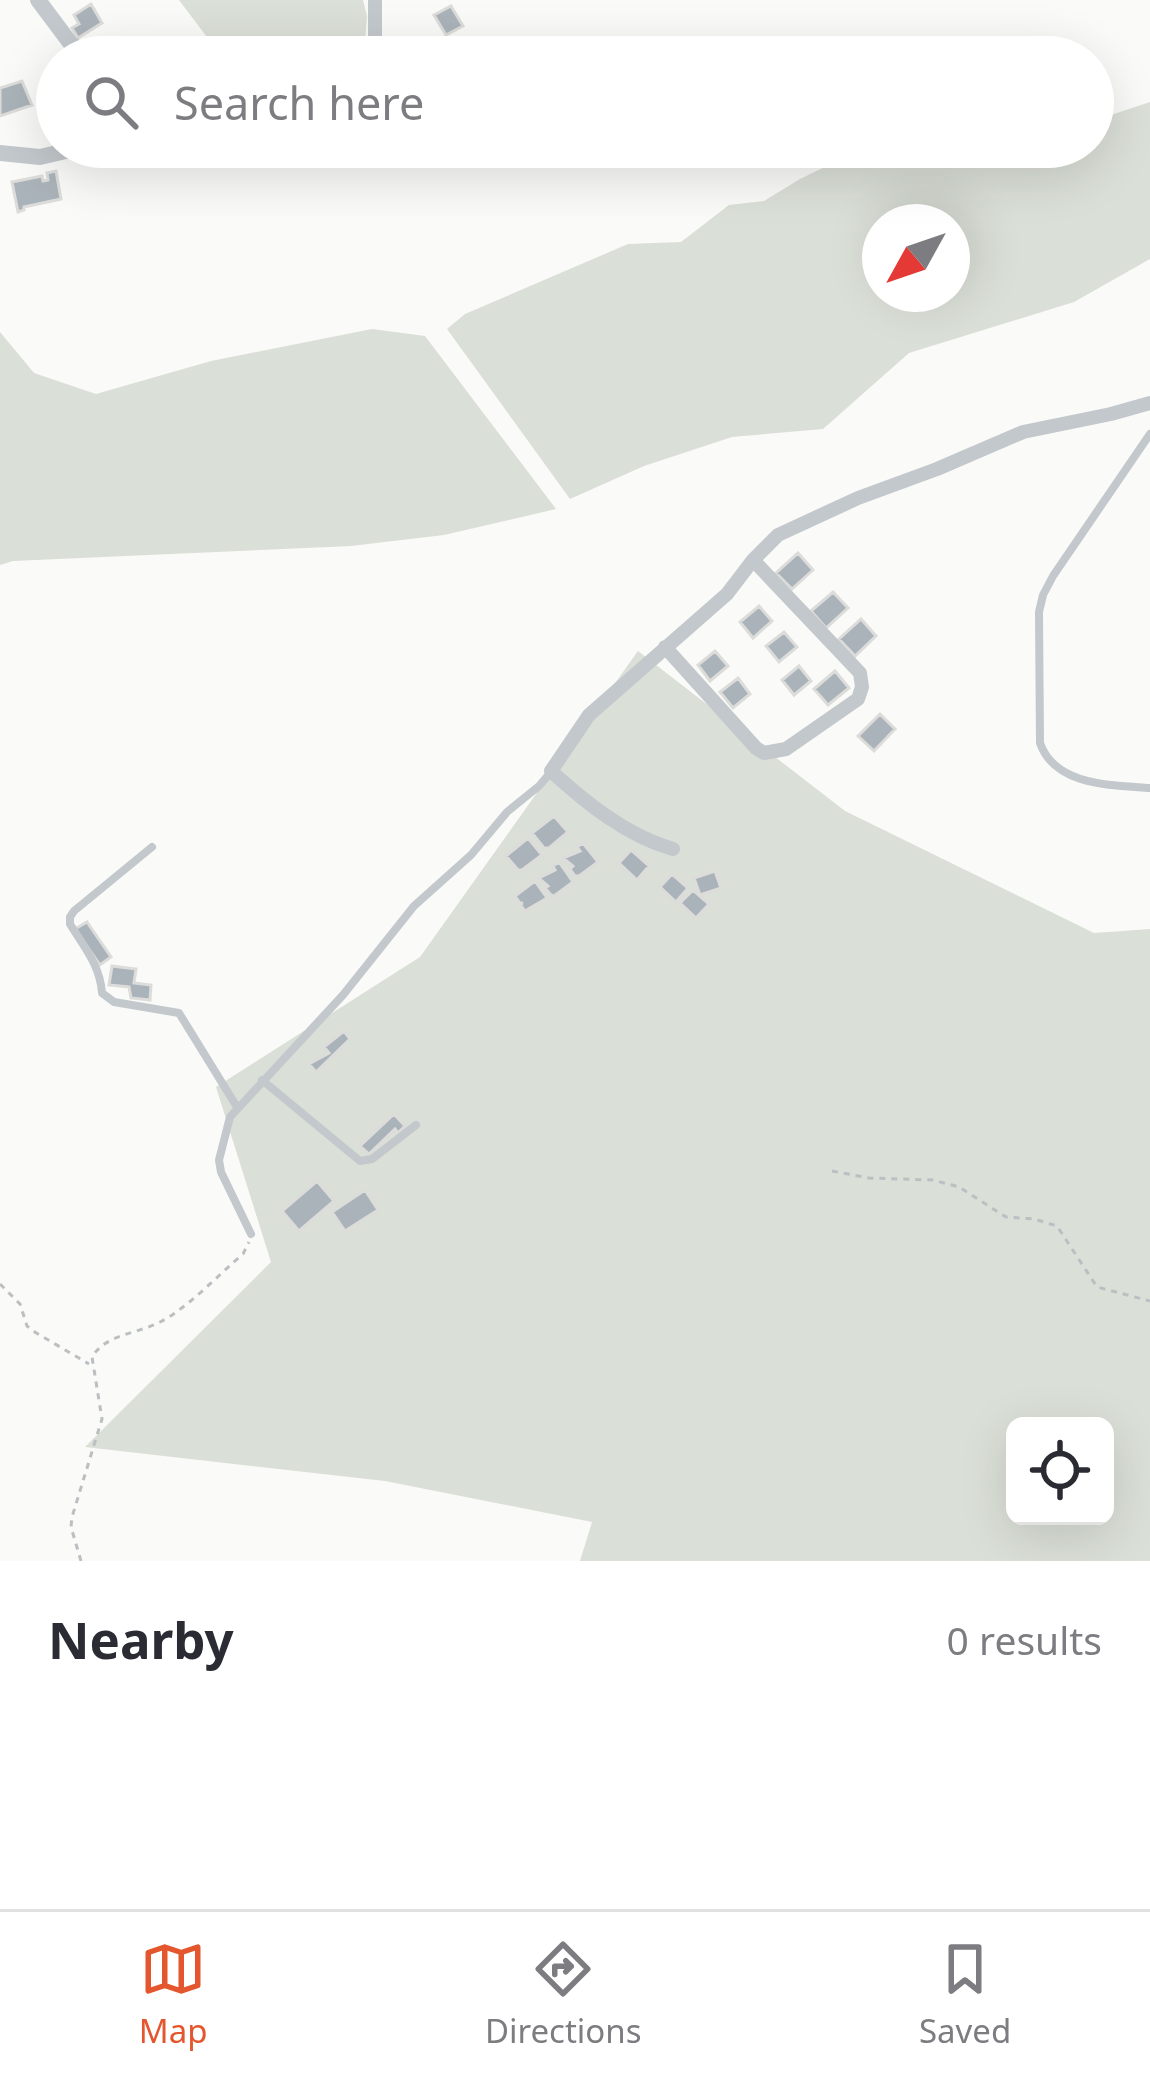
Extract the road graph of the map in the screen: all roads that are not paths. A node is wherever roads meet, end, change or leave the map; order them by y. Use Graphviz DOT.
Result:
graph roads {
  1 [pos="38,0"];
  2 [pos="375,0"];
  3 [pos="65,36"];
  4 [pos="375,36"];
  5 [pos="0,153"];
  6 [pos="36,157"];
  7 [pos="1150,403"];
  8 [pos="1150,434"];
  9 [pos="754,560"];
  10 [pos="665,647"];
  11 [pos="551,772"];
  12 [pos="1150,788"];
  13 [pos="152,847"];
  14 [pos="673,849"];
  15 [pos="262,1080"];
  16 [pos="237,1107"];
  17 [pos="416,1125"];
  18 [pos="251,1234"];
  1 -- 3 [label="street"];
  2 -- 4 [label="street"];
  5 -- 6 [label="street"];
  7 -- 9 [label="street"];
  8 -- 12 [label="lane"];
  9 -- 10 [label="street"];
  9 -- 10 [label="street"];
  10 -- 11 [label="street"];
  11 -- 14 [label="street"];
  11 -- 15 [label="lane"];
  13 -- 16 [label="lane"];
  15 -- 16 [label="lane"];
  15 -- 17 [label="lane"];
  16 -- 18 [label="lane"];
}
